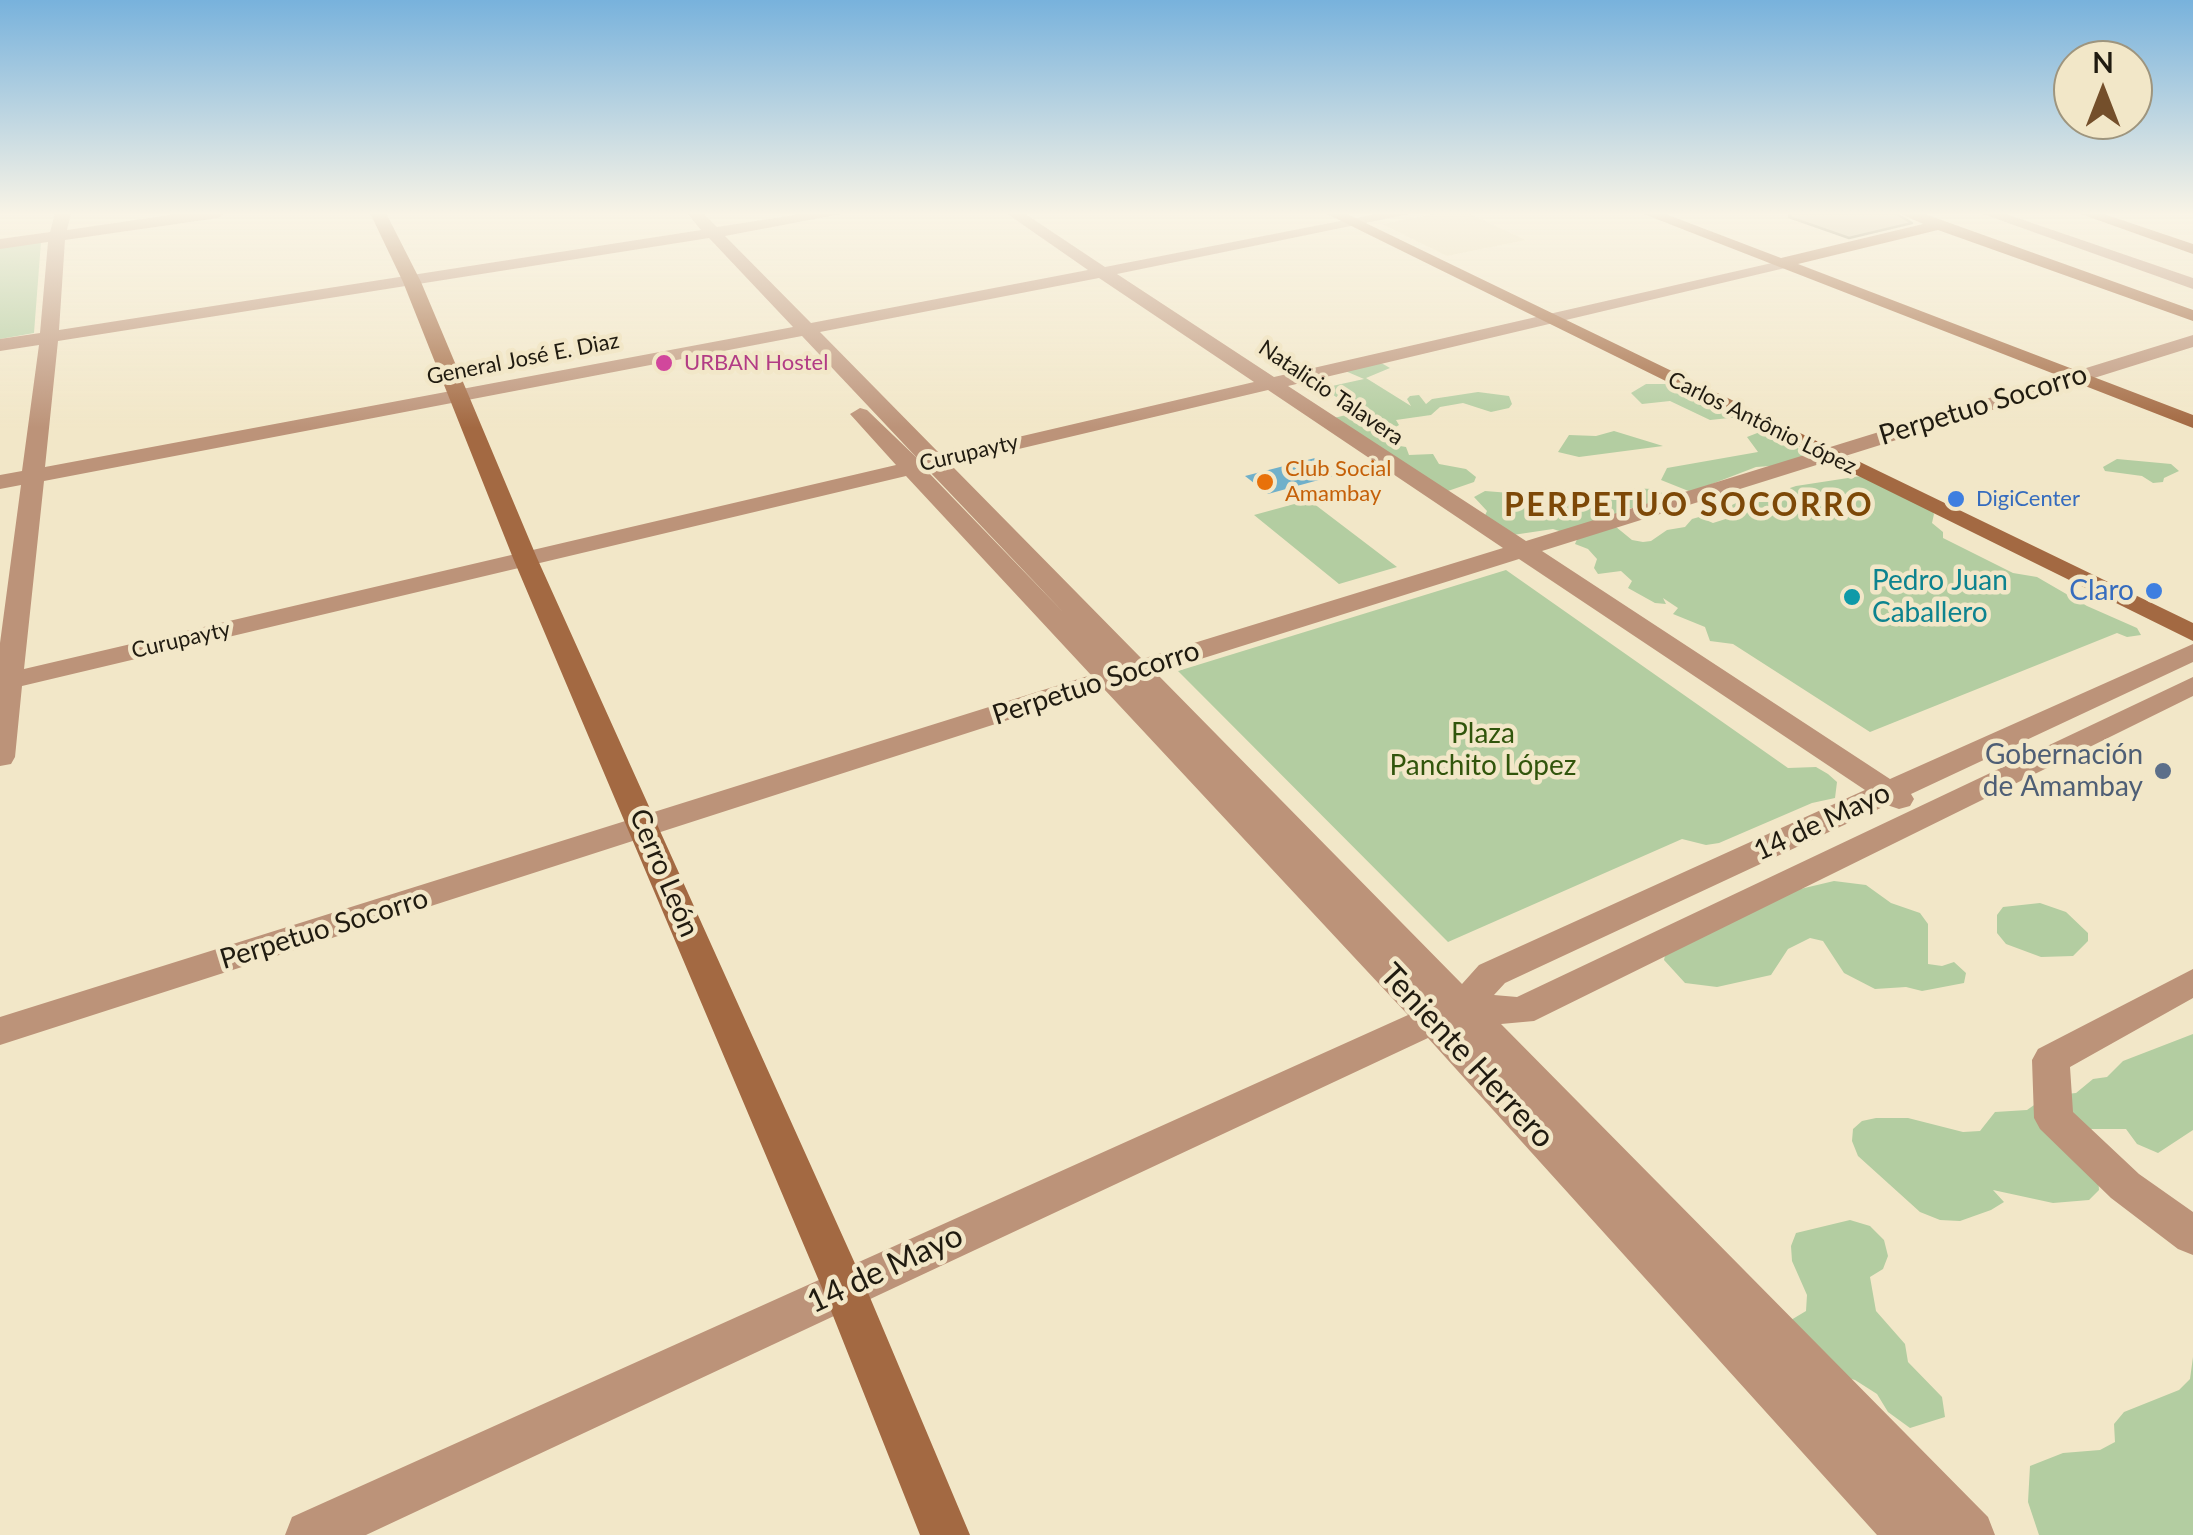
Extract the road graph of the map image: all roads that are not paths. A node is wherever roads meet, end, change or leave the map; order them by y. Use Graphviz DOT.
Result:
graph roads {
  1 [pos="54,285"];
  2 [pos="395,285"];
  3 [pos="413,285"];
  4 [pos="750,285"];
  5 [pos="1042,285"];
  6 [pos="1122,285"];
  7 [pos="1476,285"];
  8 [pos="1689,285"];
  9 [pos="1833,285"];
  10 [pos="2105,285"];
  11 [pos="2193,316"];
  12 [pos="1544,318"];
  13 [pos="794,331"];
  14 [pos="49,338"];
  15 [pos="2193,341"];
  16 [pos="0,345"];
  17 [pos="2076,378"];
  18 [pos="1272,383"];
  19 [pos="460,398"];
  20 [pos="2193,422"];
  21 [pos="1826,453"];
  22 [pos="922,464"];
  23 [pos="30,476"];
  24 [pos="0,482"];
  25 [pos="1520,550"];
  26 [pos="526,558"];
  27 [pos="2193,633"];
  28 [pos="2193,652"];
  29 [pos="1124,674"];
  30 [pos="4,682"];
  31 [pos="2193,685"];
  32 [pos="0,757"];
  33 [pos="1887,792"];
  34 [pos="1924,815"];
  35 [pos="644,829"];
  36 [pos="2193,982"];
  37 [pos="1448,1013"];
  38 [pos="0,1031"];
  39 [pos="2193,1236"];
  40 [pos="1697,1277"];
  41 [pos="844,1288"];
  42 [pos="310,1535"];
  43 [pos="945,1535"];
  44 [pos="1911,1535"];
  45 [pos="1970,1535"];
  1 -- 14 [label="street"];
  2 -- 14 [label="street"];
  3 -- 19 [label="street, Cerro León"];
  4 -- 13 [label="street, Teniente Herrero"];
  5 -- 13 [label="street, General José E. Diaz"];
  6 -- 18 [label="street, Natalicio Talavera"];
  7 -- 12 [label="street, Carlos Antônio López"];
  8 -- 12 [label="street, Curupayty"];
  9 -- 17 [label="street"];
  10 -- 11 [label="street"];
  12 -- 18 [label="street, Curupayty"];
  12 -- 21 [label="street, Carlos Antônio López"];
  13 -- 19 [label="street, General José E. Diaz"];
  13 -- 22 [label="street, Teniente Herrero"];
  14 -- 16 [label="street"];
  14 -- 23 [label="street"];
  15 -- 17 [label="street, Perpetuo Socorro"];
  17 -- 20 [label="street"];
  17 -- 21 [label="street, Perpetuo Socorro"];
  18 -- 22 [label="street, Curupayty"];
  18 -- 25 [label="street, Natalicio Talavera"];
  19 -- 23 [label="street, General José E. Diaz"];
  19 -- 26 [label="street, Cerro León"];
  21 -- 25 [label="street, Perpetuo Socorro"];
  21 -- 27 [label="street, Carlos Antônio López"];
  22 -- 26 [label="street, Curupayty"];
  22 -- 29 [label="street, Teniente Herrero"];
  23 -- 24 [label="street, General José E. Diaz"];
  23 -- 30 [label="street"];
  25 -- 29 [label="street, Perpetuo Socorro"];
  25 -- 33 [label="street, Natalicio Talavera"];
  26 -- 30 [label="street, Curupayty"];
  26 -- 35 [label="street, Cerro León"];
  28 -- 33 [label="street, 14 de Mayo"];
  29 -- 35 [label="street, Perpetuo Socorro"];
  29 -- 37 [label="street, Teniente Herrero"];
  30 -- 32 [label="street"];
  31 -- 34 [label="street, 14 de Mayo"];
  33 -- 34 [label="street, Natalicio Talavera"];
  33 -- 37 [label="street, 14 de Mayo"];
  34 -- 37 [label="street, 14 de Mayo"];
  35 -- 38 [label="street, Perpetuo Socorro"];
  35 -- 41 [label="street, Cerro León"];
  36 -- 39 [label="street"];
  37 -- 40 [label="street, Teniente Herrero"];
  37 -- 41 [label="street, 14 de Mayo"];
  40 -- 44 [label="street, Teniente Herrero"];
  40 -- 45 [label="street, Teniente Herrero"];
  41 -- 42 [label="street, 14 de Mayo"];
  41 -- 43 [label="street, Cerro León"];
}
